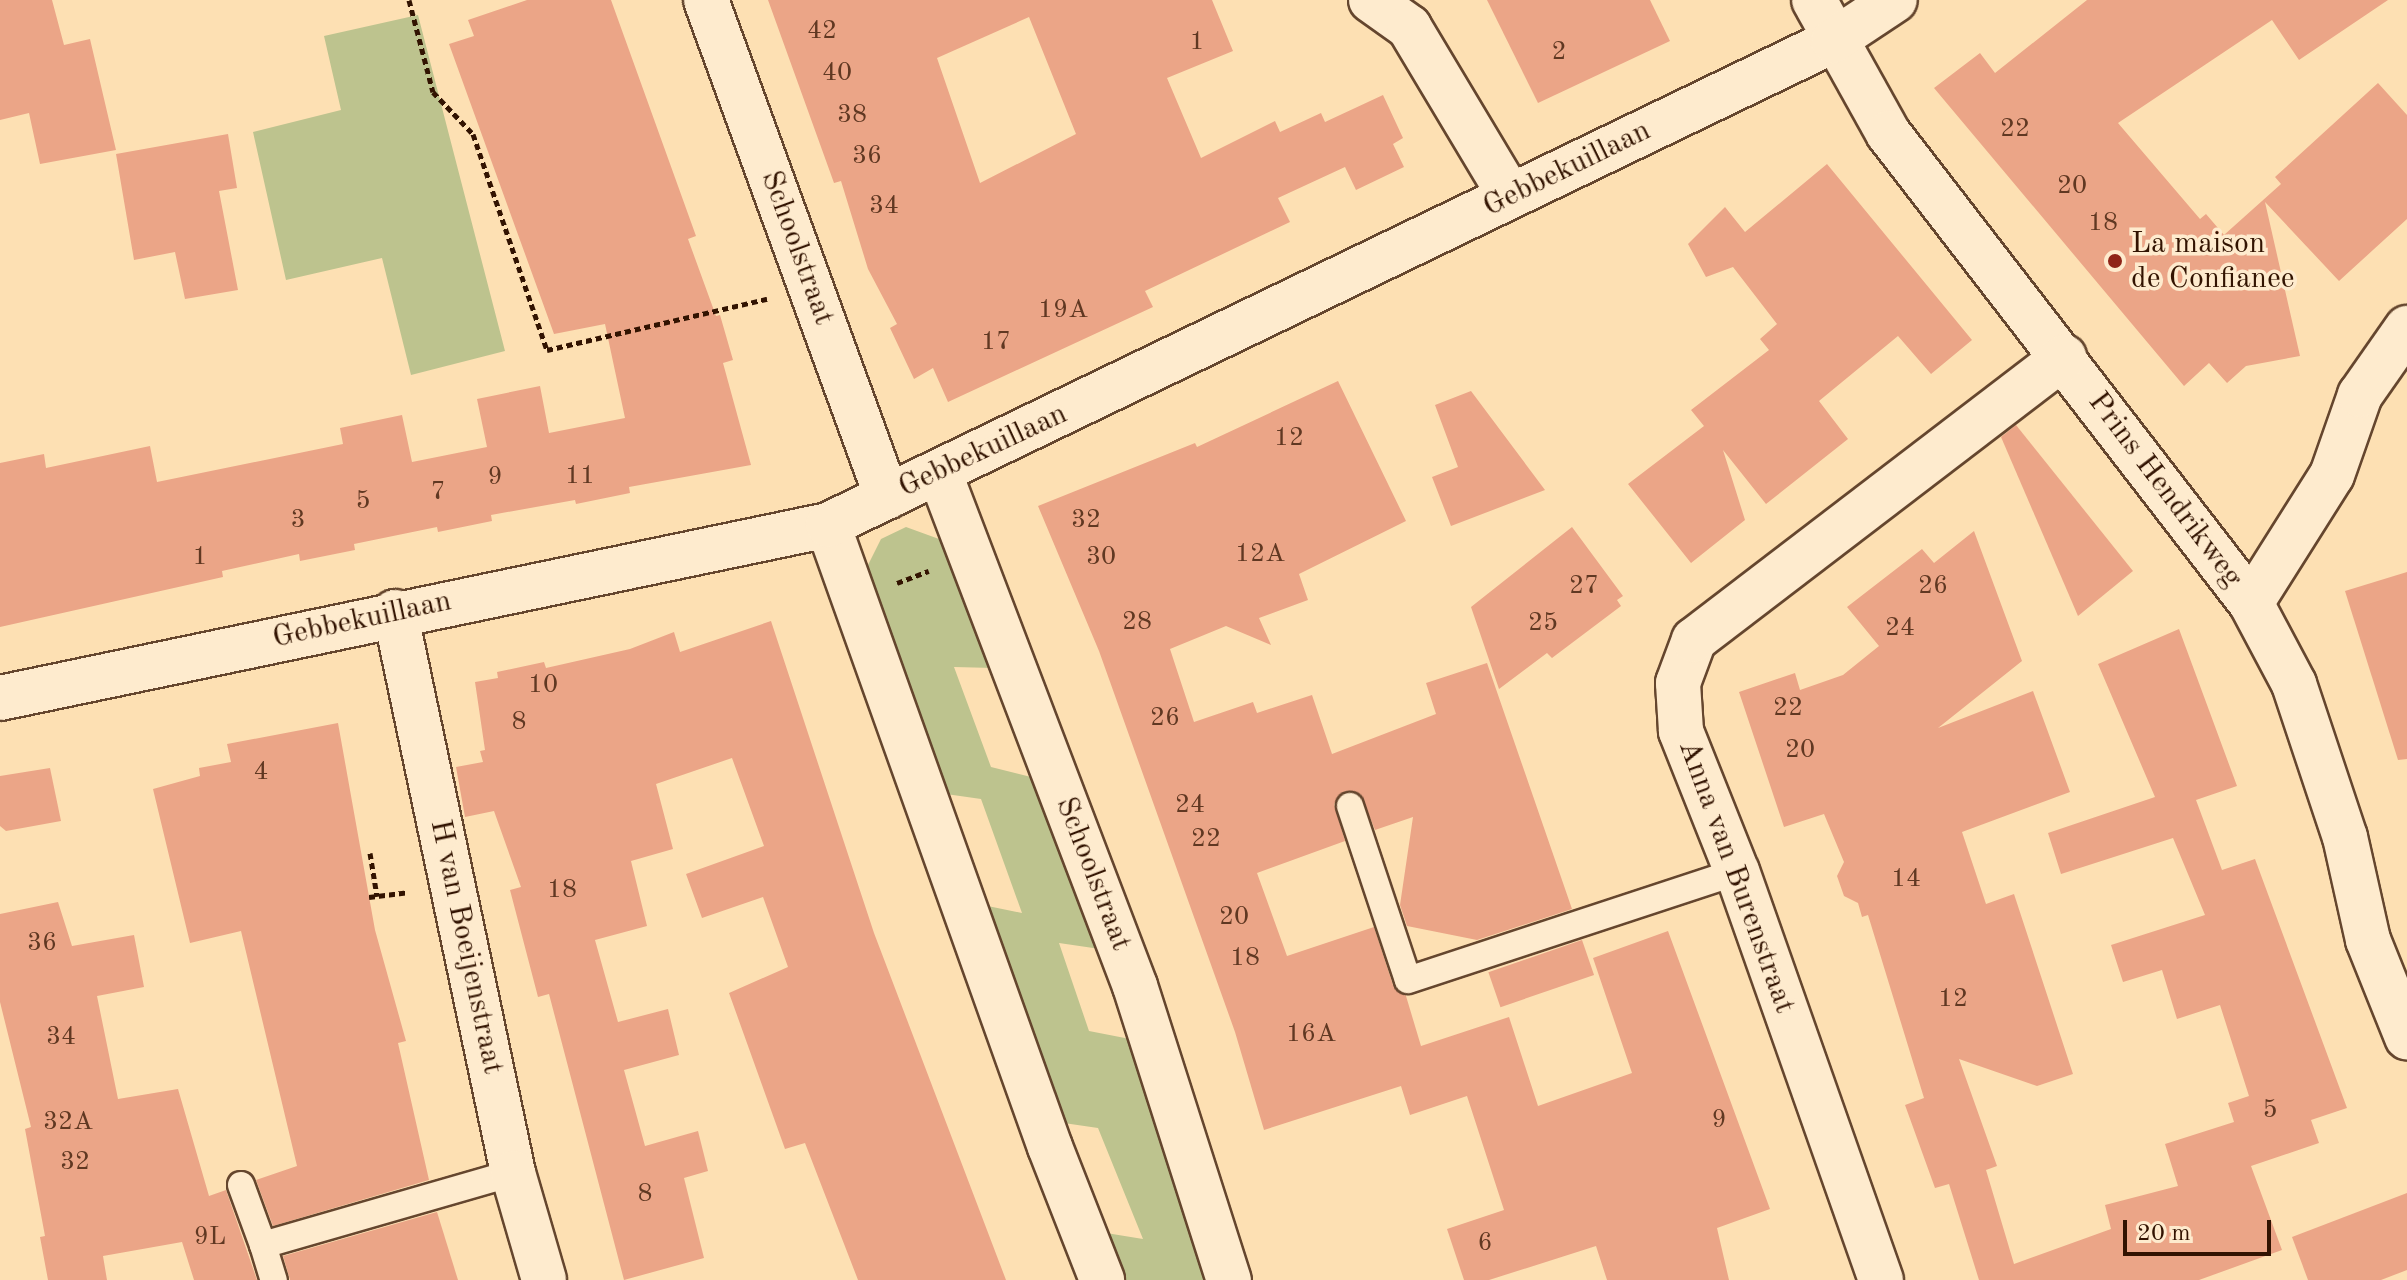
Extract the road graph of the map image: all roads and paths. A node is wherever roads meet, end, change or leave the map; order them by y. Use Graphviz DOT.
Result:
graph roads {
  1 [pos="409,0"];
  2 [pos="706,0"];
  3 [pos="1371,0"];
  4 [pos="1814,0"];
  5 [pos="1895,0"];
  6 [pos="1833,41"];
  7 [pos="1510,196"];
  8 [pos="809,282"];
  9 [pos="2407,328"];
  10 [pos="2064,357"];
  11 [pos="940,474"];
  12 [pos="887,497"];
  13 [pos="828,525"];
  14 [pos="972,556"];
  15 [pos="854,598"];
  16 [pos="2251,603"];
  17 [pos="395,612"];
  18 [pos="0,698"];
  19 [pos="1350,806"];
  20 [pos="370,853"];
  21 [pos="1737,872"];
  22 [pos="377,896"];
  23 [pos="2407,1037"];
  24 [pos="513,1173"];
  25 [pos="241,1185"];
  26 [pos="263,1245"];
  27 [pos="274,1280"];
  28 [pos="544,1280"];
  29 [pos="1102,1280"];
  30 [pos="1229,1280"];
  31 [pos="1881,1280"];
  1 -- 8 [label="path"];
  2 -- 8 [label="street, Schoolstraat"];
  3 -- 7 [label="street"];
  4 -- 6 [label="street, Prins Hendrikweg"];
  5 -- 6 [label="street, Gebbekuillaan"];
  6 -- 7 [label="street, Gebbekuillaan"];
  6 -- 10 [label="street, Prins Hendrikweg"];
  7 -- 11 [label="street, Gebbekuillaan"];
  8 -- 12 [label="street, Schoolstraat"];
  9 -- 16 [label="street"];
  10 -- 16 [label="street, Prins Hendrikweg"];
  10 -- 21 [label="street, Anna van Burenstraat"];
  11 -- 12 [label="street, Gebbekuillaan"];
  11 -- 14 [label="street, Schoolstraat"];
  12 -- 13 [label="street, Gebbekuillaan"];
  13 -- 15 [label="street"];
  13 -- 17 [label="street, Gebbekuillaan"];
  14 -- 15 [label="path"];
  14 -- 30 [label="street, Schoolstraat"];
  15 -- 29 [label="street"];
  16 -- 23 [label="street, Prins Hendrikweg"];
  17 -- 18 [label="street, Gebbekuillaan"];
  17 -- 24 [label="street, H van Boeijenstraat"];
  19 -- 21 [label="lane"];
  20 -- 22 [label="path"];
  21 -- 31 [label="street, Anna van Burenstraat"];
  24 -- 26 [label="lane"];
  24 -- 28 [label="street, H van Boeijenstraat"];
  25 -- 26 [label="lane"];
  26 -- 27 [label="lane"];
}
